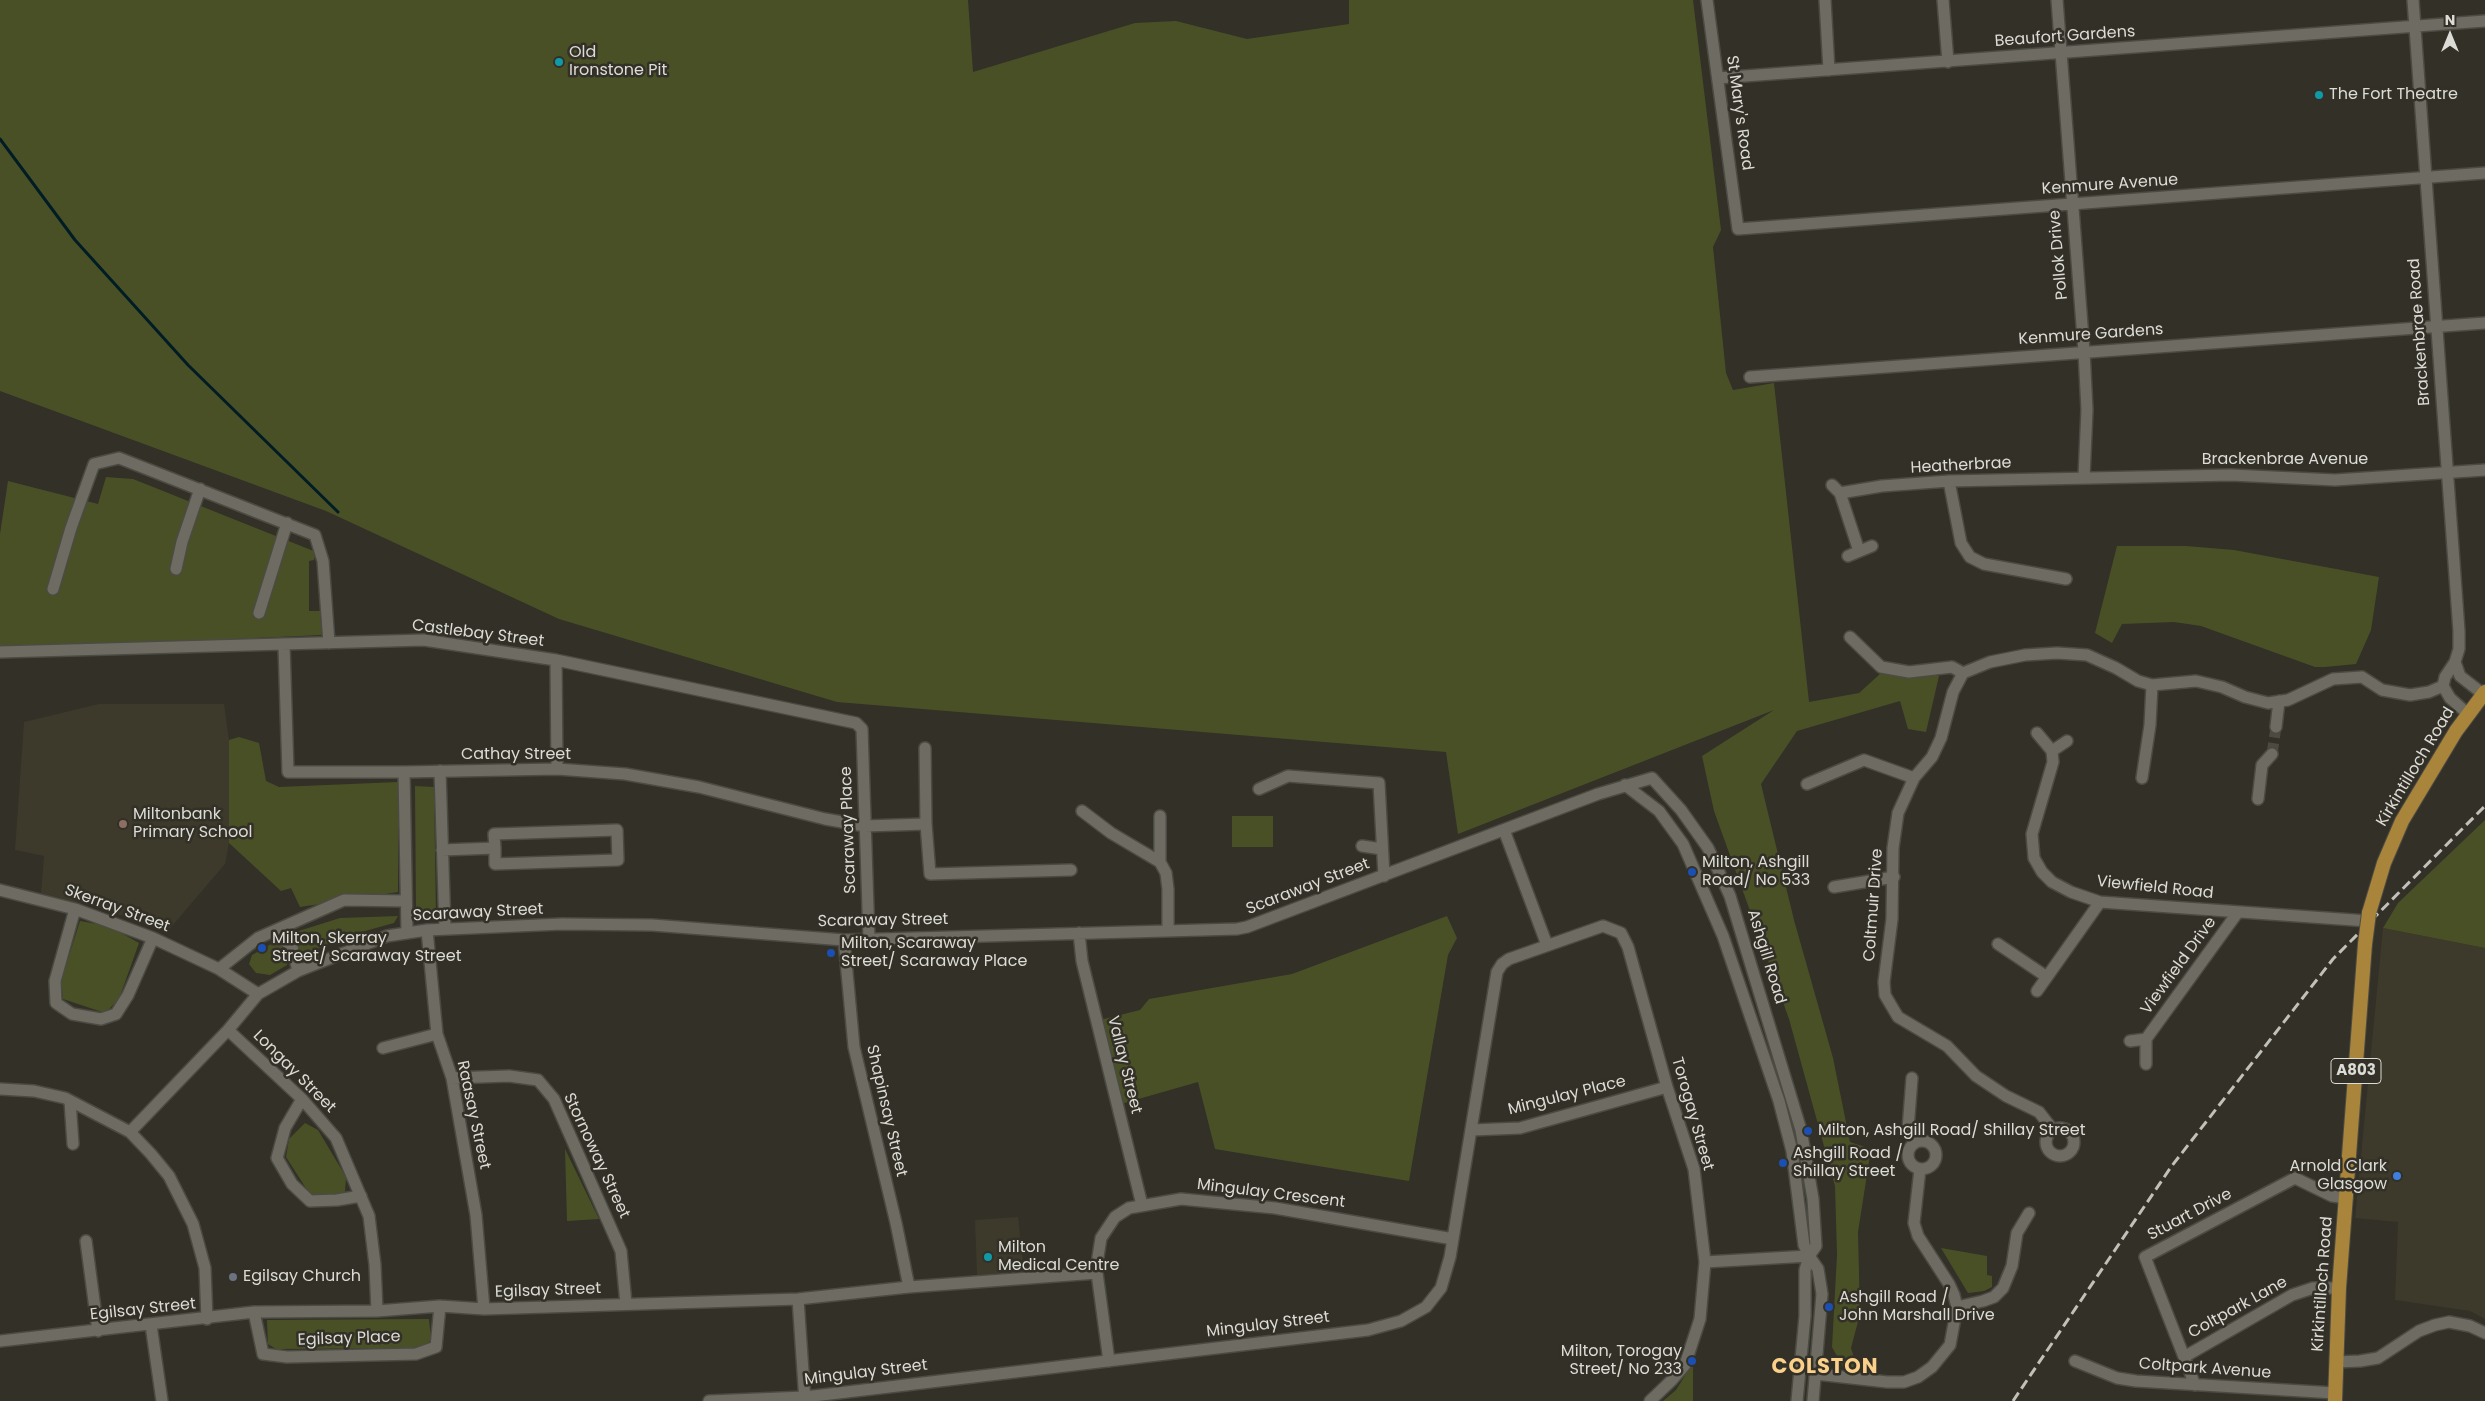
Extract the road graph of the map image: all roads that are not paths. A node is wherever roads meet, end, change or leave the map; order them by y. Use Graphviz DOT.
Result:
graph roads {
  1 [pos="1707,0"];
  2 [pos="1825,0"];
  3 [pos="1943,0"];
  4 [pos="2056,0"];
  5 [pos="2413,0"];
  6 [pos="2485,21"];
  7 [pos="2415,28"];
  8 [pos="2060,53"];
  9 [pos="1948,62"];
  10 [pos="1829,70"];
  11 [pos="1718,78"];
  12 [pos="2485,173"];
  13 [pos="2425,177"];
  14 [pos="2071,204"];
  15 [pos="1738,229"];
  16 [pos="2485,323"];
  17 [pos="2435,326"];
  18 [pos="2084,351"];
  19 [pos="1750,377"];
  20 [pos="2485,470"];
  21 [pos="2446,473"];
  22 [pos="2084,478"];
  23 [pos="1949,481"];
  24 [pos="200,489"];
  25 [pos="287,523"];
  26 [pos="1872,546"];
  27 [pos="1859,551"];
  28 [pos="1848,556"];
  29 [pos="176,569"];
  30 [pos="2062,575"];
  31 [pos="53,589"];
  32 [pos="259,613"];
  33 [pos="1850,637"];
  34 [pos="329,643"];
  35 [pos="284,645"];
  36 [pos="0,652"];
  37 [pos="556,660"];
  38 [pos="2455,662"];
  39 [pos="1963,673"];
  40 [pos="2152,685"];
  41 [pos="2444,686"];
  42 [pos="2484,693"];
  43 [pos="2279,701"];
  44 [pos="2468,714"];
  45 [pos="856,723"];
  46 [pos="2276,727"];
  47 [pos="2037,734"];
  48 [pos="2067,741"];
  49 [pos="925,748"];
  50 [pos="2052,751"];
  51 [pos="2272,754"];
  52 [pos="557,769"];
  53 [pos="440,771"];
  54 [pos="404,772"];
  55 [pos="1914,778"];
  56 [pos="2142,778"];
  57 [pos="1807,784"];
  58 [pos="1625,785"];
  59 [pos="1259,789"];
  60 [pos="2258,799"];
  61 [pos="1082,812"];
  62 [pos="1160,816"];
  63 [pos="926,824"];
  64 [pos="865,826"];
  65 [pos="1504,830"];
  66 [pos="1362,846"];
  67 [pos="494,848"];
  68 [pos="1382,849"];
  69 [pos="442,850"];
  70 [pos="1160,862"];
  71 [pos="1071,870"];
  72 [pos="1384,876"];
  73 [pos="1894,877"];
  74 [pos="1834,887"];
  75 [pos="0,890"];
  76 [pos="406,901"];
  77 [pos="2100,902"];
  78 [pos="75,909"];
  79 [pos="2238,912"];
  80 [pos="2366,918"];
  81 [pos="445,929"];
  82 [pos="427,930"];
  83 [pos="1168,930"];
  84 [pos="274,931"];
  85 [pos="407,933"];
  86 [pos="1079,933"];
  87 [pos="154,938"];
  88 [pos="869,938"];
  89 [pos="844,940"];
  90 [pos="1998,944"];
  91 [pos="1547,945"];
  92 [pos="219,969"];
  93 [pos="298,971"];
  94 [pos="2046,978"];
  95 [pos="2037,991"];
  96 [pos="258,994"];
  97 [pos="228,1030"];
  98 [pos="436,1034"];
  99 [pos="2146,1039"];
  100 [pos="2130,1041"];
  101 [pos="383,1048"];
  102 [pos="2146,1064"];
  103 [pos="452,1078"];
  104 [pos="1912,1078"];
  105 [pos="1668,1087"];
  106 [pos="0,1089"];
  107 [pos="302,1098"];
  108 [pos="70,1100"];
  109 [pos="1472,1130"];
  110 [pos="2053,1130"];
  111 [pos="130,1132"];
  112 [pos="1914,1143"];
  113 [pos="73,1144"];
  114 [pos="1920,1169"];
  115 [pos="361,1196"];
  116 [pos="2347,1198"];
  117 [pos="1142,1205"];
  118 [pos="2029,1213"];
  119 [pos="1453,1239"];
  120 [pos="86,1241"];
  121 [pos="1809,1256"];
  122 [pos="1705,1262"];
  123 [pos="1097,1273"];
  124 [pos="909,1287"];
  125 [pos="2339,1288"];
  126 [pos="798,1299"];
  127 [pos="626,1304"];
  128 [pos="440,1306"];
  129 [pos="1957,1307"];
  130 [pos="484,1309"];
  131 [pos="377,1311"];
  132 [pos="254,1312"];
  133 [pos="207,1319"];
  134 [pos="151,1325"];
  135 [pos="98,1331"];
  136 [pos="2485,1333"];
  137 [pos="0,1341"];
  138 [pos="2184,1357"];
  139 [pos="1109,1361"];
  140 [pos="2076,1361"];
  141 [pos="2336,1362"];
  142 [pos="1816,1374"];
  143 [pos="2195,1385"];
  144 [pos="2335,1397"];
  145 [pos="805,1399"];
  146 [pos="162,1401"];
  147 [pos="709,1401"];
  148 [pos="1650,1401"];
  149 [pos="1797,1401"];
  150 [pos="1813,1401"];
  1 -- 11 [label="street, St Mary's Road"];
  2 -- 10 [label="street"];
  3 -- 9 [label="street"];
  4 -- 8 [label="street, Pollok Drive"];
  5 -- 7 [label="street, Brackenbrae Road"];
  6 -- 7 [label="street, Beaufort Gardens"];
  7 -- 8 [label="street, Beaufort Gardens"];
  7 -- 13 [label="street, Brackenbrae Road"];
  8 -- 9 [label="street, Beaufort Gardens"];
  8 -- 14 [label="street, Pollok Drive"];
  9 -- 10 [label="street, Beaufort Gardens"];
  10 -- 11 [label="street, Beaufort Gardens"];
  11 -- 15 [label="street, St Mary's Road"];
  12 -- 13 [label="street, Kenmure Avenue"];
  13 -- 14 [label="street, Kenmure Avenue"];
  13 -- 17 [label="street, Brackenbrae Road"];
  14 -- 15 [label="street, Kenmure Avenue"];
  14 -- 18 [label="street, Pollok Drive"];
  16 -- 17 [label="street, Kenmure Gardens"];
  17 -- 18 [label="street, Kenmure Gardens"];
  17 -- 21 [label="street, Brackenbrae Road"];
  18 -- 19 [label="street, Kenmure Gardens"];
  18 -- 22 [label="street, Pollok Drive"];
  20 -- 21 [label="street, Brackenbrae Avenue"];
  21 -- 22 [label="street, Brackenbrae Avenue"];
  21 -- 38 [label="street, Brackenbrae Road"];
  22 -- 23 [label="street, Heatherbrae"];
  23 -- 27 [label="street, Heatherbrae"];
  23 -- 30 [label="street"];
  24 -- 25 [label="street"];
  24 -- 29 [label="street"];
  24 -- 31 [label="street"];
  25 -- 32 [label="street"];
  25 -- 34 [label="street"];
  26 -- 27 [label="street"];
  27 -- 28 [label="street"];
  33 -- 39 [label="street"];
  34 -- 35 [label="street, Castlebay Street"];
  34 -- 37 [label="street, Castlebay Street"];
  35 -- 36 [label="street, Castlebay Street"];
  35 -- 54 [label="street, Cathay Street"];
  37 -- 45 [label="street, Castlebay Street"];
  37 -- 52 [label="street"];
  38 -- 41 [label="street, Brackenbrae Road"];
  38 -- 42 [label="street"];
  39 -- 40 [label="street"];
  39 -- 55 [label="street, Coltmuir Drive"];
  40 -- 43 [label="street"];
  40 -- 56 [label="street"];
  41 -- 43 [label="street"];
  41 -- 44 [label="street"];
  42 -- 44 [label="main road, Kirkintilloch Road / A803"];
  43 -- 46 [label="street"];
  44 -- 80 [label="main road, Kirkintilloch Road / A803"];
  45 -- 64 [label="street, Scaraway Place"];
  47 -- 50 [label="street"];
  48 -- 50 [label="street"];
  49 -- 63 [label="street"];
  50 -- 77 [label="street, Viewfield Road"];
  51 -- 60 [label="street"];
  52 -- 53 [label="street, Cathay Street"];
  52 -- 64 [label="street, Cathay Street"];
  53 -- 54 [label="street, Cathay Street"];
  53 -- 69 [label="street"];
  54 -- 76 [label="street"];
  55 -- 57 [label="street"];
  55 -- 73 [label="street, Coltmuir Drive"];
  58 -- 65 [label="street, Scaraway Street"];
  58 -- 121 [label="street, Ashgill Road"];
  58 -- 121 [label="street, Ashgill Road"];
  59 -- 68 [label="street"];
  61 -- 70 [label="street"];
  62 -- 70 [label="street"];
  63 -- 64 [label="street, Cathay Street"];
  63 -- 71 [label="street"];
  64 -- 88 [label="street, Scaraway Place"];
  65 -- 72 [label="street, Scaraway Street"];
  65 -- 91 [label="street"];
  66 -- 68 [label="street"];
  67 -- 67 [label="street"];
  67 -- 69 [label="street"];
  68 -- 72 [label="street"];
  69 -- 81 [label="street"];
  70 -- 83 [label="street"];
  72 -- 83 [label="street, Scaraway Street"];
  73 -- 74 [label="street"];
  73 -- 110 [label="street, Coltmuir Drive"];
  75 -- 78 [label="street, Skerray Street"];
  76 -- 84 [label="street"];
  76 -- 85 [label="street"];
  77 -- 79 [label="street, Viewfield Road"];
  77 -- 94 [label="street"];
  78 -- 87 [label="street, Skerray Street"];
  78 -- 87 [label="street"];
  79 -- 80 [label="street, Viewfield Road"];
  79 -- 99 [label="street, Viewfield Drive"];
  80 -- 116 [label="main road, Kirkintilloch Road / A803, bridge"];
  81 -- 82 [label="street, Scaraway Street"];
  81 -- 89 [label="street, Scaraway Street"];
  82 -- 85 [label="street, Scaraway Street"];
  82 -- 98 [label="street, Raasay Street"];
  83 -- 86 [label="street, Scaraway Street"];
  84 -- 92 [label="street"];
  84 -- 93 [label="street"];
  85 -- 93 [label="street, Scaraway Street"];
  86 -- 88 [label="street, Scaraway Street"];
  86 -- 117 [label="street, Vallay Street"];
  87 -- 92 [label="street, Skerray Street"];
  88 -- 89 [label="street, Scaraway Street"];
  89 -- 124 [label="street, Shapinsay Street"];
  90 -- 94 [label="street"];
  91 -- 105 [label="street, Torogay Street"];
  91 -- 109 [label="street, Mingulay Street"];
  92 -- 96 [label="street, Skerray Street"];
  93 -- 96 [label="street, Scaraway Street"];
  94 -- 95 [label="street"];
  96 -- 97 [label="street, Scaraway Street"];
  97 -- 107 [label="street, Longay Street"];
  97 -- 111 [label="street, Scaraway Street"];
  98 -- 101 [label="street"];
  98 -- 103 [label="street, Raasay Street"];
  99 -- 100 [label="street, Viewfield Drive"];
  99 -- 102 [label="street, Viewfield Drive"];
  103 -- 127 [label="street, Stornoway Street"];
  103 -- 130 [label="street, Raasay Street"];
  104 -- 112 [label="street"];
  105 -- 109 [label="street, Mingulay Place"];
  105 -- 122 [label="street, Torogay Street"];
  106 -- 108 [label="street"];
  107 -- 115 [label="street, Longay Street"];
  107 -- 115 [label="street"];
  108 -- 111 [label="street"];
  108 -- 113 [label="street"];
  109 -- 119 [label="street, Mingulay Street"];
  111 -- 133 [label="street"];
  112 -- 114 [label="street"];
  112 -- 114 [label="street"];
  114 -- 129 [label="street"];
  115 -- 131 [label="street, Longay Street"];
  116 -- 125 [label="main road, Kirkintilloch Road / A803"];
  116 -- 138 [label="street, Stuart Drive"];
  117 -- 119 [label="street, Mingulay Crescent"];
  117 -- 123 [label="street, Mingulay Crescent"];
  118 -- 129 [label="street"];
  119 -- 139 [label="street, Mingulay Street"];
  120 -- 135 [label="street"];
  121 -- 122 [label="street"];
  121 -- 142 [label="street, Ashgill Road"];
  121 -- 149 [label="street, Ashgill Road"];
  122 -- 148 [label="street, Torogay Street"];
  123 -- 124 [label="street, Egilsay Street"];
  123 -- 139 [label="street, Mingulay Crescent"];
  124 -- 126 [label="street, Egilsay Street"];
  125 -- 138 [label="street, Coltpark Lane"];
  125 -- 141 [label="main road, Kirkintilloch Road / A803"];
  126 -- 127 [label="street, Egilsay Street"];
  126 -- 145 [label="street"];
  127 -- 130 [label="street, Egilsay Street"];
  128 -- 130 [label="street, Egilsay Street"];
  128 -- 131 [label="street, Egilsay Street"];
  128 -- 132 [label="street, Egilsay Place"];
  129 -- 142 [label="street"];
  131 -- 132 [label="street, Egilsay Street"];
  132 -- 133 [label="street, Egilsay Street"];
  133 -- 134 [label="street, Egilsay Street"];
  134 -- 135 [label="street, Egilsay Street"];
  134 -- 146 [label="street"];
  135 -- 137 [label="street, Egilsay Street"];
  136 -- 141 [label="street"];
  138 -- 143 [label="street, Stuart Drive"];
  139 -- 145 [label="street, Mingulay Street"];
  140 -- 143 [label="street, Coltpark Avenue"];
  141 -- 144 [label="main road, Kirkintilloch Road / A803"];
  142 -- 150 [label="street, Ashgill Road"];
  143 -- 144 [label="street, Coltpark Avenue"];
  145 -- 147 [label="street, Mingulay Street"];
}
